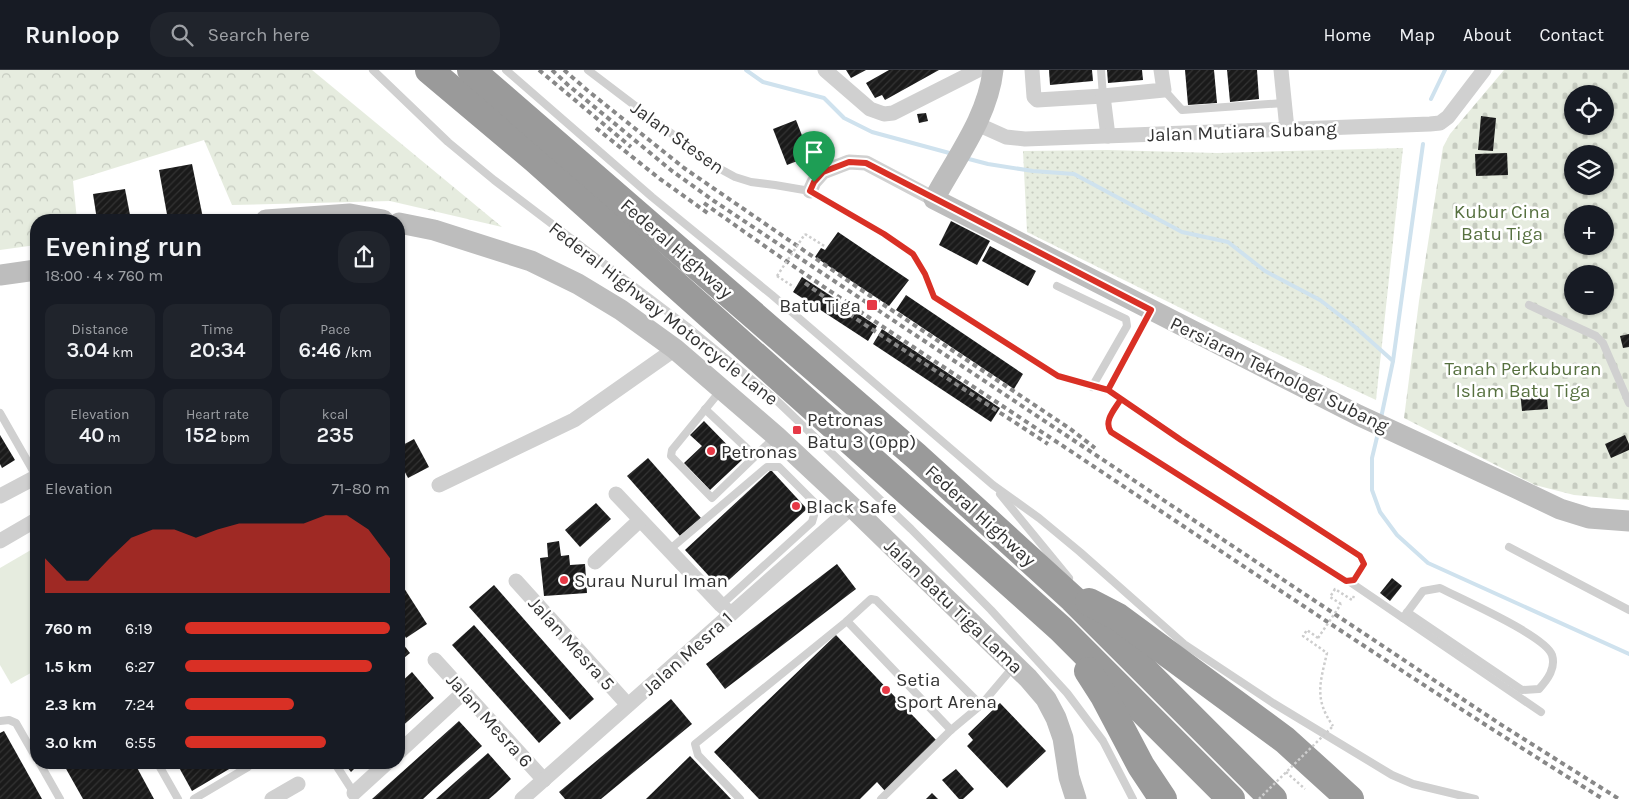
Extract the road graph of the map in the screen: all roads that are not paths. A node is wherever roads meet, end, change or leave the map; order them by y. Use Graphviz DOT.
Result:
graph roads {
  1 [pos="373,70"];
  2 [pos="429,70"];
  3 [pos="471,70"];
  4 [pos="506,70"];
  5 [pos="588,70"];
  6 [pos="825,70"];
  7 [pos="985,70"];
  8 [pos="1032,70"];
  9 [pos="1101,70"];
  10 [pos="1162,70"];
  11 [pos="1281,70"];
  12 [pos="1484,70"];
  13 [pos="1164,90"];
  14 [pos="1103,96"];
  15 [pos="1284,103"];
  16 [pos="977,124"];
  17 [pos="1287,130"];
  18 [pos="1108,136"];
  19 [pos="810,191"];
  20 [pos="934,199"];
  21 [pos="405,224"];
  22 [pos="30,271"];
  23 [pos="0,275"];
  24 [pos="1057,286"];
  25 [pos="1529,305"];
  26 [pos="1151,310"];
  27 [pos="674,349"];
  28 [pos="1092,387"];
  29 [pos="722,388"];
  30 [pos="1108,390"];
  31 [pos="1121,399"];
  32 [pos="1629,403"];
  33 [pos="705,409"];
  34 [pos="0,413"];
  35 [pos="776,436"];
  36 [pos="755,456"];
  37 [pos="30,466"];
  38 [pos="30,479"];
  39 [pos="993,485"];
  40 [pos="439,486"];
  41 [pos="616,494"];
  42 [pos="0,496"];
  43 [pos="852,507"];
  44 [pos="640,520"];
  45 [pos="1629,521"];
  46 [pos="30,524"];
  47 [pos="0,541"];
  48 [pos="1509,547"];
  49 [pos="669,550"];
  50 [pos="595,562"];
  51 [pos="516,581"];
  52 [pos="1350,582"];
  53 [pos="1079,595"];
  54 [pos="726,610"];
  55 [pos="1629,610"];
  56 [pos="1405,615"];
  57 [pos="848,621"];
  58 [pos="1061,629"];
  59 [pos="435,660"];
  60 [pos="1014,666"];
  61 [pos="464,692"];
  62 [pos="628,705"];
  63 [pos="981,705"];
  64 [pos="1541,712"];
  65 [pos="0,721"];
  66 [pos="952,730"];
  67 [pos="1103,741"];
  68 [pos="405,746"];
  69 [pos="30,748"];
  70 [pos="1118,751"];
  71 [pos="43,769"];
  72 [pos="161,769"];
  73 [pos="245,769"];
  74 [pos="339,769"];
  75 [pos="380,769"];
  76 [pos="544,780"];
  77 [pos="298,784"];
  78 [pos="354,793"];
  79 [pos="60,799"];
  80 [pos="178,799"];
  81 [pos="194,799"];
  82 [pos="272,799"];
  83 [pos="522,799"];
  84 [pos="740,799"];
  85 [pos="881,799"];
  86 [pos="1076,799"];
  87 [pos="1133,799"];
  88 [pos="1162,799"];
  89 [pos="1231,799"];
  90 [pos="1273,799"];
  91 [pos="1350,799"];
  92 [pos="1475,799"];
  1 -- 67 [label="lane, Federal Highway Motorcycle Lane"];
  2 -- 58 [label="highway, Federal Highway"];
  3 -- 53 [label="highway, Federal Highway"];
  4 -- 39 [label="lane"];
  5 -- 19 [label="lane, Jalan Stesen"];
  6 -- 7 [label="street"];
  7 -- 16 [label="street"];
  8 -- 14 [label="street"];
  9 -- 14 [label="lane"];
  10 -- 13 [label="street"];
  11 -- 15 [label="street"];
  12 -- 17 [label="street, Jalan Mutiara Subang"];
  13 -- 14 [label="street"];
  13 -- 15 [label="lane"];
  14 -- 18 [label="street"];
  15 -- 17 [label="street"];
  16 -- 18 [label="street, Jalan Mutiara Subang"];
  16 -- 20 [label="street"];
  17 -- 18 [label="street, Jalan Mutiara Subang"];
  19 -- 20 [label="street"];
  19 -- 28 [label="lane"];
  20 -- 26 [label="street, Persiaran Teknologi Subang"];
  21 -- 27 [label="street, Jalan Batu Tiga Lama"];
  22 -- 23 [label="street"];
  24 -- 28 [label="lane"];
  25 -- 32 [label="lane"];
  26 -- 30 [label="lane"];
  26 -- 45 [label="street, Persiaran Teknologi Subang"];
  27 -- 29 [label="street, Jalan Batu Tiga Lama"];
  27 -- 40 [label="street"];
  28 -- 30 [label="lane"];
  29 -- 33 [label="lane"];
  29 -- 35 [label="street, Jalan Batu Tiga Lama"];
  30 -- 31 [label="lane"];
  31 -- 52 [label="lane"];
  31 -- 52 [label="lane"];
  33 -- 36 [label="lane"];
  33 -- 36 [label="lane"];
  34 -- 37 [label="lane"];
  35 -- 36 [label="lane"];
  35 -- 43 [label="street, Jalan Batu Tiga Lama"];
  38 -- 42 [label="street"];
  39 -- 53 [label="lane"];
  39 -- 92 [label="lane"];
  41 -- 44 [label="street"];
  43 -- 54 [label="street, Jalan Mesra 1"];
  43 -- 60 [label="street, Jalan Batu Tiga Lama"];
  44 -- 49 [label="street"];
  44 -- 50 [label="street"];
  46 -- 47 [label="street"];
  48 -- 55 [label="lane"];
  49 -- 54 [label="street"];
  49 -- 54 [label="lane"];
  51 -- 62 [label="street, Jalan Mesra 5"];
  52 -- 56 [label="lane"];
  53 -- 90 [label="highway, Federal Highway"];
  53 -- 91 [label="highway"];
  54 -- 62 [label="street, Jalan Mesra 1"];
  56 -- 56 [label="lane"];
  56 -- 64 [label="lane"];
  57 -- 63 [label="lane"];
  57 -- 66 [label="lane"];
  57 -- 84 [label="lane"];
  58 -- 88 [label="highway"];
  58 -- 89 [label="highway, Federal Highway"];
  59 -- 61 [label="street, Jalan Mesra 6"];
  60 -- 63 [label="lane"];
  60 -- 86 [label="street, Jalan Batu Tiga Lama"];
  61 -- 68 [label="street"];
  61 -- 76 [label="street, Jalan Mesra 6"];
  62 -- 76 [label="street, Jalan Mesra 1"];
  63 -- 66 [label="lane"];
  65 -- 69 [label="lane"];
  66 -- 85 [label="lane"];
  67 -- 70 [label="lane"];
  67 -- 87 [label="lane, Federal Highway Motorcycle Lane"];
  71 -- 79 [label="lane"];
  72 -- 80 [label="lane"];
  73 -- 81 [label="lane"];
  74 -- 78 [label="lane"];
  75 -- 78 [label="street"];
  76 -- 83 [label="street, Jalan Mesra 1"];
  77 -- 82 [label="street"];
}
